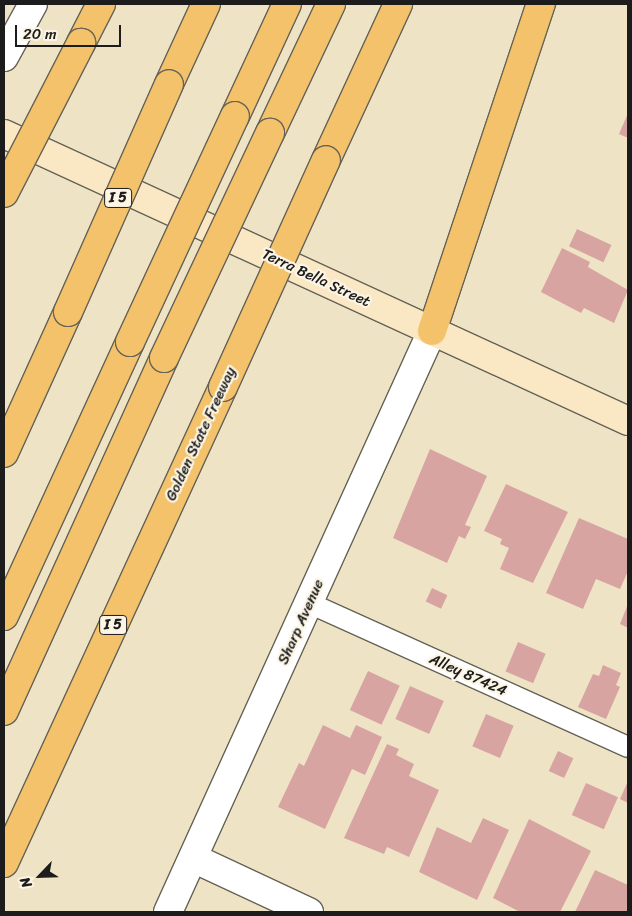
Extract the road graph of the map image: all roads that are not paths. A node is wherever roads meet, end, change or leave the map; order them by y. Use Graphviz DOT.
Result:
graph roads {
  1 [pos="33,4"];
  2 [pos="100,4"];
  3 [pos="206,4"];
  4 [pos="287,4"];
  5 [pos="331,4"];
  6 [pos="398,4"];
  7 [pos="541,4"];
  8 [pos="4,57"];
  9 [pos="4,134"];
  10 [pos="4,193"];
  11 [pos="432,331"];
  12 [pos="628,421"];
  13 [pos="4,453"];
  14 [pos="309,603"];
  15 [pos="4,616"];
  16 [pos="4,711"];
  17 [pos="628,747"];
  18 [pos="193,858"];
  19 [pos="4,864"];
  20 [pos="168,912"];
  21 [pos="309,912"];
  1 -- 8 [label="street"];
  2 -- 10 [label="highway, bridge"];
  3 -- 13 [label="highway, I 5, bridge"];
  4 -- 15 [label="highway, bridge"];
  5 -- 16 [label="highway, bridge"];
  6 -- 19 [label="highway, Golden State Freeway / I 5, bridge"];
  7 -- 11 [label="highway"];
  9 -- 11 [label="main road, Terra Bella Street"];
  11 -- 12 [label="main road, Terra Bella Street"];
  11 -- 14 [label="street, Sharp Avenue"];
  14 -- 17 [label="lane, Alley 87424"];
  14 -- 18 [label="street, Sharp Avenue"];
  18 -- 20 [label="street, Sharp Avenue"];
  18 -- 21 [label="street"];
}
